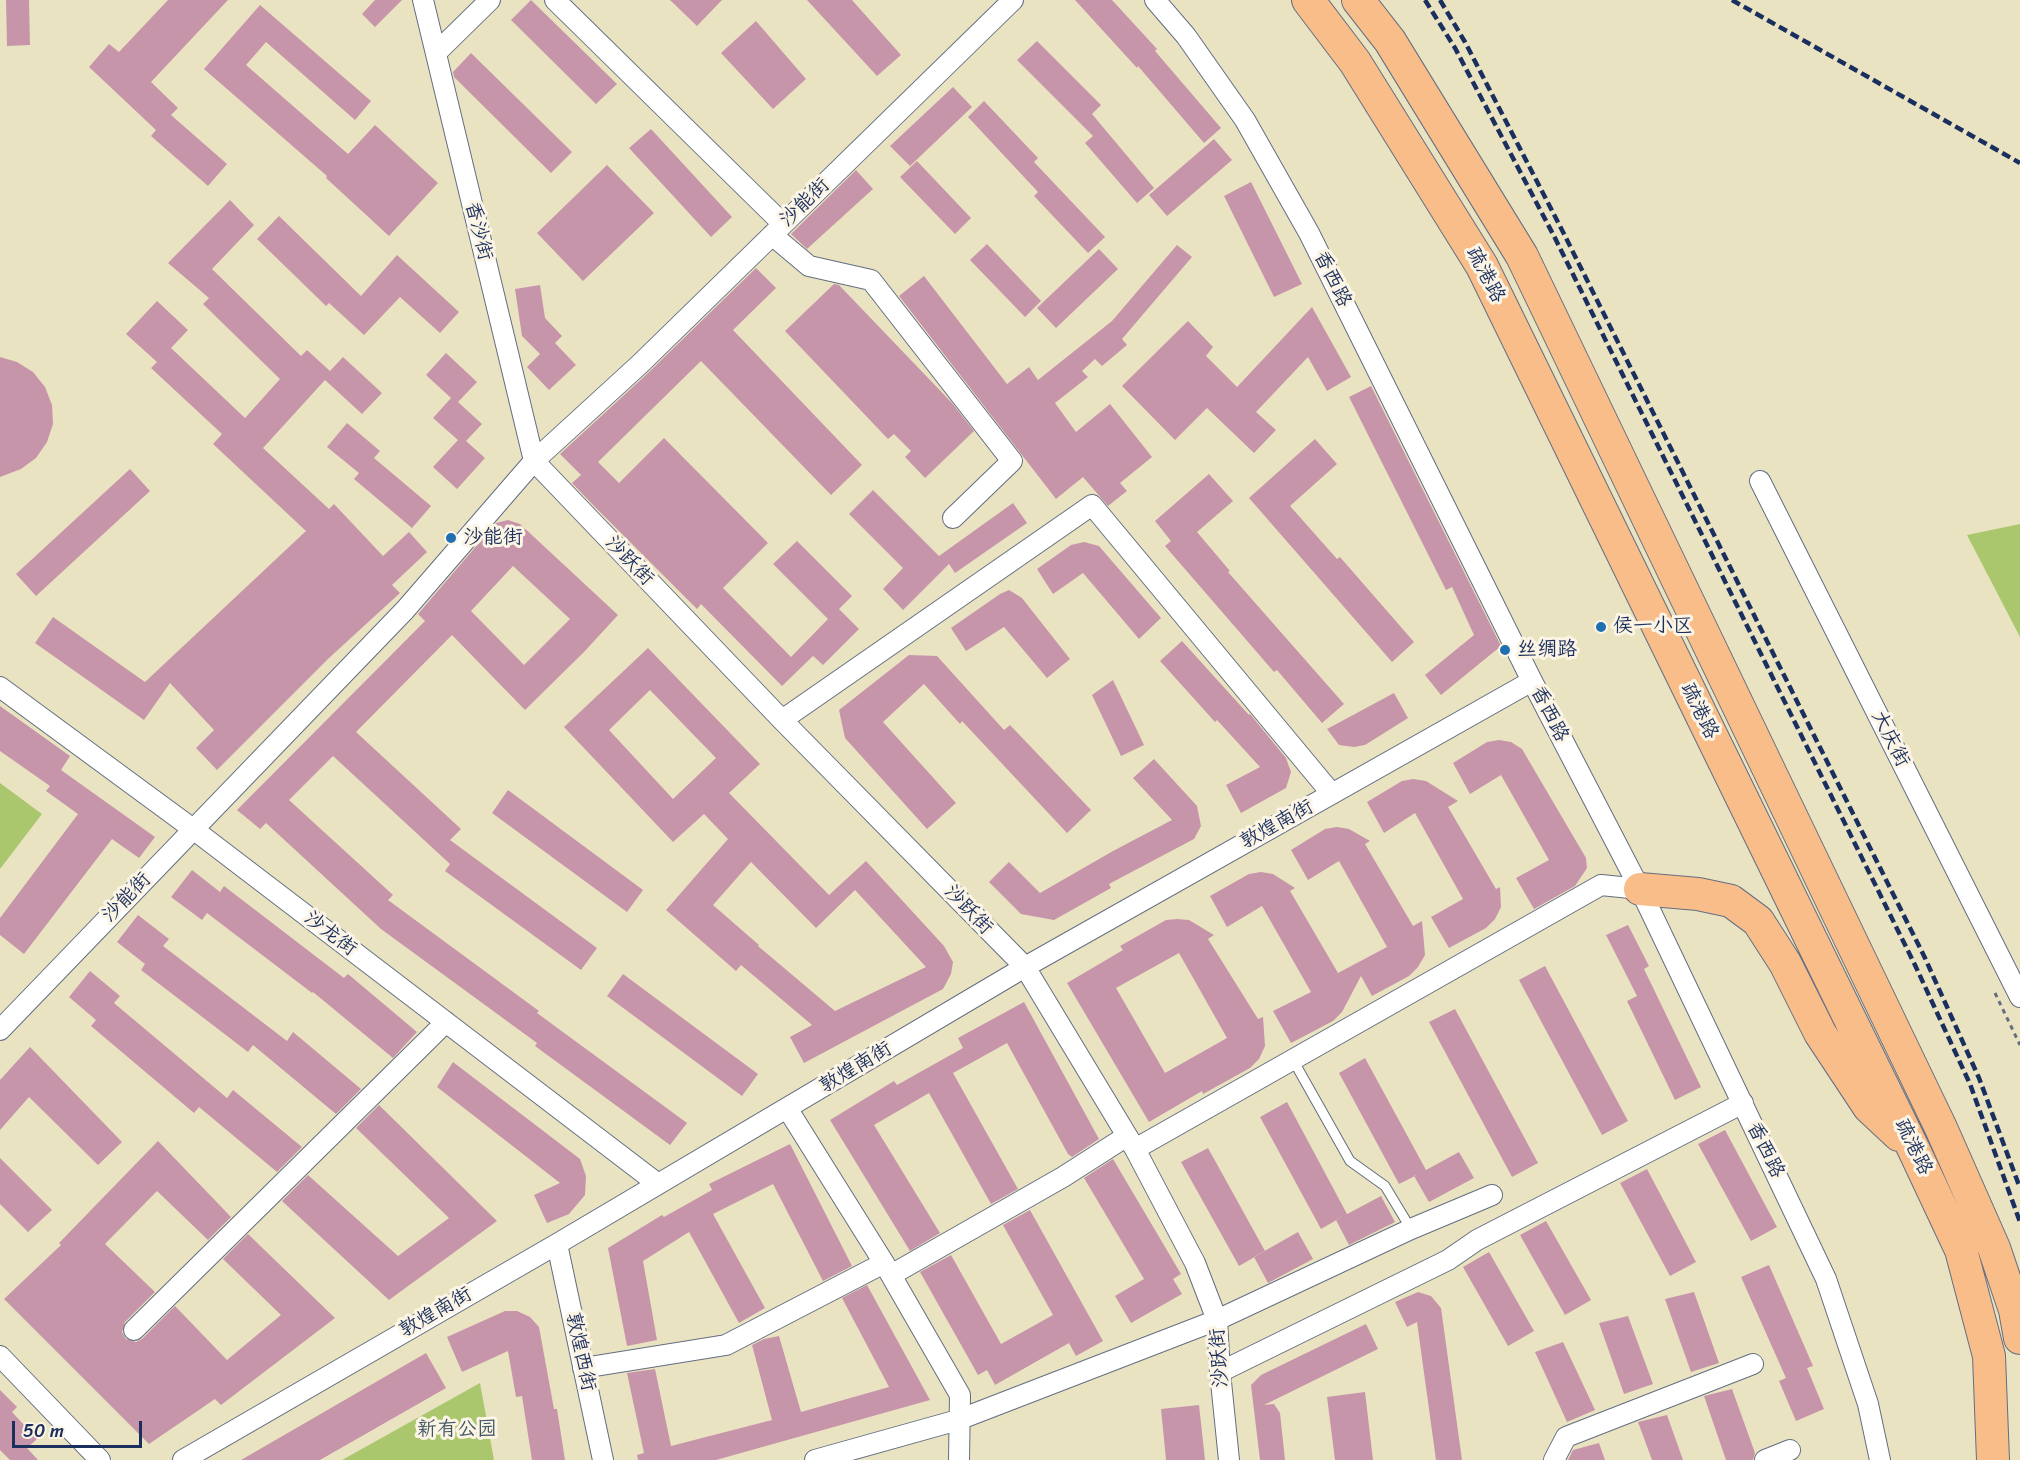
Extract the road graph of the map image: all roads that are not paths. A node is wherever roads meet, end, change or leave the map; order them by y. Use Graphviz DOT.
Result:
graph roads {
  1 [pos="423,0"];
  2 [pos="490,0"];
  3 [pos="555,0"];
  4 [pos="1013,0"];
  5 [pos="1155,0"];
  6 [pos="1308,0"];
  7 [pos="1358,0"];
  8 [pos="436,53"];
  9 [pos="778,229"];
  10 [pos="534,461"];
  11 [pos="1760,481"];
  12 [pos="953,518"];
  13 [pos="1532,681"];
  14 [pos="0,687"];
  15 [pos="782,720"];
  16 [pos="1332,794"];
  17 [pos="193,829"];
  18 [pos="1640,889"];
  19 [pos="1025,968"];
  20 [pos="2015,973"];
  21 [pos="2020,997"];
  22 [pos="446,1022"];
  23 [pos="0,1030"];
  24 [pos="1293,1060"];
  25 [pos="1743,1103"];
  26 [pos="787,1108"];
  27 [pos="1131,1143"];
  28 [pos="1914,1149"];
  29 [pos="658,1184"];
  30 [pos="1491,1195"];
  31 [pos="1411,1229"];
  32 [pos="556,1244"];
  33 [pos="887,1269"];
  34 [pos="1217,1320"];
  35 [pos="2018,1325"];
  36 [pos="134,1330"];
  37 [pos="0,1356"];
  38 [pos="1753,1364"];
  39 [pos="583,1368"];
  40 [pos="1220,1372"];
  41 [pos="958,1420"];
  42 [pos="1790,1450"];
  43 [pos="100,1460"];
  44 [pos="183,1460"];
  45 [pos="603,1460"];
  46 [pos="814,1460"];
  47 [pos="959,1460"];
  48 [pos="1229,1460"];
  49 [pos="1554,1460"];
  50 [pos="1765,1460"];
  51 [pos="1880,1460"];
  52 [pos="1993,1460"];
  1 -- 8 [label="street, 香沙街"];
  2 -- 8 [label="street"];
  3 -- 9 [label="street"];
  4 -- 9 [label="street, 沙能街"];
  5 -- 13 [label="street, 香西路"];
  6 -- 28 [label="highway, 疏港路"];
  7 -- 35 [label="highway"];
  8 -- 10 [label="street, 香沙街"];
  9 -- 10 [label="street, 沙能街"];
  9 -- 12 [label="street"];
  10 -- 15 [label="street, 沙跃街"];
  10 -- 17 [label="street, 沙能街"];
  11 -- 20 [label="street, 大庆街"];
  13 -- 16 [label="street, 敦煌南街"];
  13 -- 18 [label="street, 香西路"];
  14 -- 17 [label="street, 沙龙街"];
  15 -- 16 [label="street"];
  15 -- 19 [label="street, 沙跃街"];
  16 -- 19 [label="street, 敦煌南街"];
  17 -- 22 [label="street, 沙龙街"];
  17 -- 23 [label="street, 沙能街"];
  18 -- 24 [label="street"];
  18 -- 25 [label="street, 香西路"];
  18 -- 28 [label="highway"];
  19 -- 26 [label="street, 敦煌南街"];
  19 -- 27 [label="street, 沙跃街"];
  20 -- 21 [label="street, 大庆街"];
  22 -- 29 [label="street, 沙龙街"];
  22 -- 36 [label="street"];
  24 -- 27 [label="street"];
  24 -- 31 [label="lane"];
  25 -- 40 [label="street"];
  25 -- 51 [label="street, 香西路"];
  26 -- 29 [label="street, 敦煌南街"];
  26 -- 33 [label="street"];
  27 -- 33 [label="street"];
  27 -- 34 [label="street, 沙跃街"];
  28 -- 52 [label="highway, 疏港路"];
  29 -- 32 [label="street, 敦煌南街"];
  30 -- 31 [label="street"];
  31 -- 34 [label="street"];
  32 -- 39 [label="street, 敦煌西街"];
  32 -- 44 [label="street, 敦煌南街"];
  33 -- 39 [label="street"];
  33 -- 41 [label="street"];
  34 -- 40 [label="street, 沙跃街"];
  34 -- 41 [label="street"];
  37 -- 43 [label="street"];
  38 -- 49 [label="street"];
  39 -- 45 [label="street, 敦煌西街"];
  40 -- 48 [label="street, 沙跃街"];
  41 -- 46 [label="street"];
  41 -- 47 [label="street"];
  42 -- 50 [label="street"];
}
